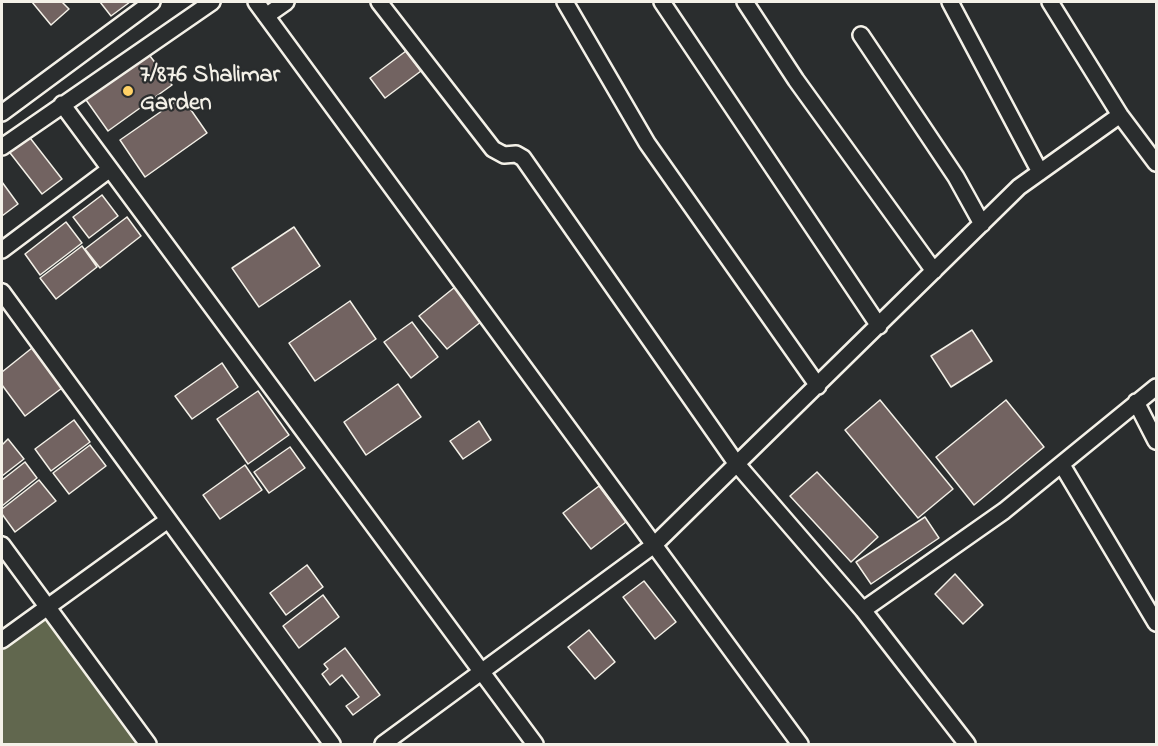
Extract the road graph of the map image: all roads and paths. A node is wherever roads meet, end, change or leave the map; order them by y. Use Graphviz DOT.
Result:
graph roads {
  1 [pos="152,2"];
  2 [pos="212,2"];
  3 [pos="256,2"];
  4 [pos="286,2"];
  5 [pos="380,2"];
  6 [pos="565,2"];
  7 [pos="662,2"];
  8 [pos="745,2"];
  9 [pos="950,2"];
  10 [pos="1054,2"];
  11 [pos="266,16"];
  12 [pos="861,35"];
  13 [pos="62,104"];
  14 [pos="2,113"];
  15 [pos="1120,115"];
  16 [pos="2,147"];
  17 [pos="1156,163"];
  18 [pos="110,169"];
  19 [pos="1040,172"];
  20 [pos="982,224"];
  21 [pos="2,250"];
  22 [pos="934,271"];
  23 [pos="2,292"];
  24 [pos="879,326"];
  25 [pos="818,387"];
  26 [pos="1156,387"];
  27 [pos="1136,402"];
  28 [pos="1156,441"];
  29 [pos="736,463"];
  30 [pos="1062,465"];
  31 [pos="168,520"];
  32 [pos="2,545"];
  33 [pos="654,545"];
  34 [pos="47,607"];
  35 [pos="863,610"];
  36 [pos="1156,622"];
  37 [pos="2,640"];
  38 [pos="480,673"];
  39 [pos="148,744"];
  40 [pos="332,744"];
  41 [pos="383,744"];
  42 [pos="535,744"];
  43 [pos="800,744"];
  44 [pos="967,744"];
  1 -- 14 [label="street"];
  2 -- 13 [label="street"];
  3 -- 11 [label="street"];
  4 -- 11 [label="street"];
  5 -- 29 [label="street"];
  6 -- 25 [label="street"];
  7 -- 24 [label="street"];
  8 -- 22 [label="street"];
  9 -- 19 [label="street"];
  10 -- 15 [label="street"];
  11 -- 33 [label="street"];
  12 -- 20 [label="street"];
  13 -- 16 [label="street"];
  13 -- 18 [label="street"];
  15 -- 17 [label="street"];
  15 -- 19 [label="street"];
  18 -- 21 [label="street"];
  18 -- 38 [label="street"];
  19 -- 20 [label="street"];
  20 -- 22 [label="street"];
  22 -- 24 [label="street"];
  23 -- 31 [label="street"];
  24 -- 25 [label="street"];
  25 -- 29 [label="street"];
  26 -- 27 [label="street"];
  27 -- 28 [label="street"];
  27 -- 30 [label="street"];
  29 -- 33 [label="street"];
  29 -- 35 [label="street"];
  30 -- 35 [label="street"];
  30 -- 36 [label="street"];
  31 -- 34 [label="street"];
  31 -- 40 [label="street"];
  32 -- 34 [label="street"];
  33 -- 38 [label="street"];
  33 -- 43 [label="street"];
  34 -- 37 [label="street"];
  34 -- 39 [label="street"];
  35 -- 44 [label="street"];
  38 -- 41 [label="street"];
  38 -- 42 [label="street"];
}
